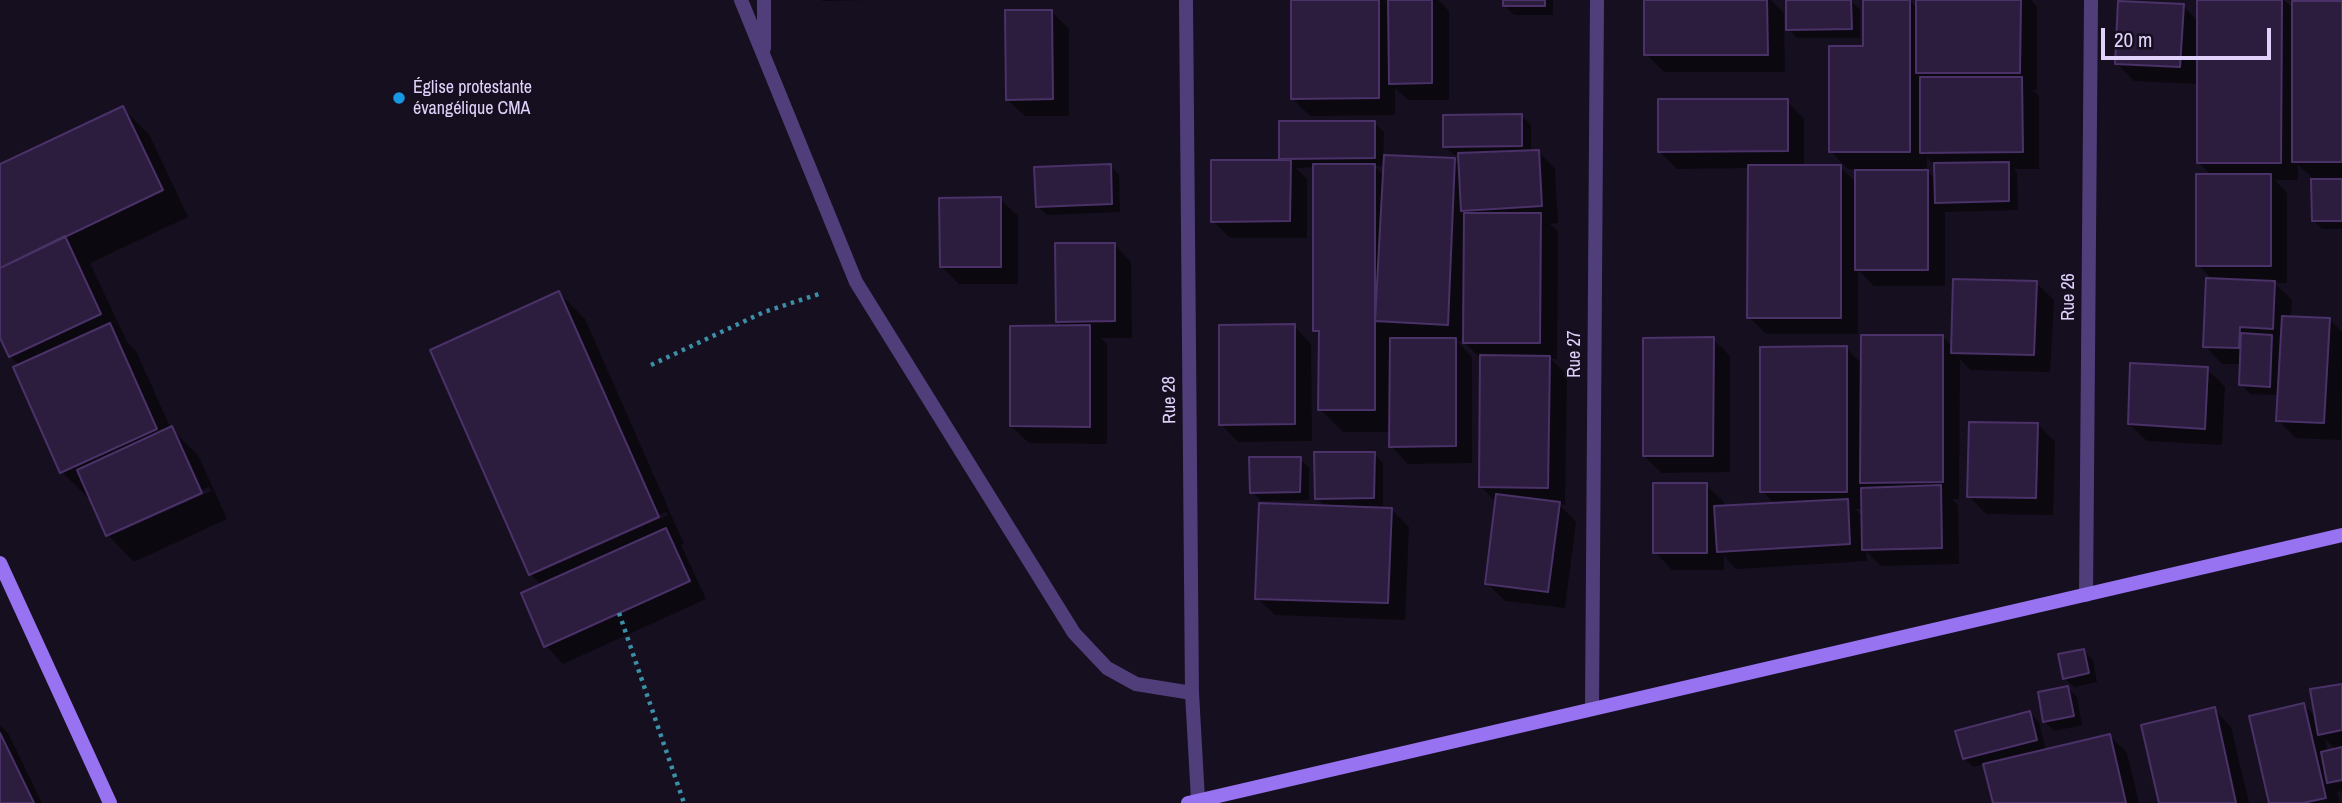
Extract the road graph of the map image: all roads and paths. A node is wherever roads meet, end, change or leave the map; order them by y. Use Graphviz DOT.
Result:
graph roads {
  1 [pos="741,0"];
  2 [pos="764,0"];
  3 [pos="1186,0"];
  4 [pos="1597,0"];
  5 [pos="2091,0"];
  6 [pos="764,57"];
  7 [pos="856,282"];
  8 [pos="651,365"];
  9 [pos="2342,535"];
  10 [pos="0,563"];
  11 [pos="2086,594"];
  12 [pos="619,613"];
  13 [pos="1192,693"];
  14 [pos="1592,709"];
  15 [pos="1193,802"];
  16 [pos="110,803"];
  17 [pos="684,803"];
  1 -- 6 [label="street"];
  2 -- 6 [label="street"];
  3 -- 13 [label="street, Rue 28"];
  4 -- 14 [label="street, Rue 27"];
  5 -- 11 [label="street, Rue 26"];
  6 -- 7 [label="street"];
  7 -- 8 [label="path"];
  7 -- 13 [label="street"];
  9 -- 11 [label="street"];
  10 -- 16 [label="street"];
  11 -- 14 [label="street"];
  12 -- 17 [label="path"];
  13 -- 15 [label="street, Rue 28"];
  14 -- 15 [label="street"];
}
